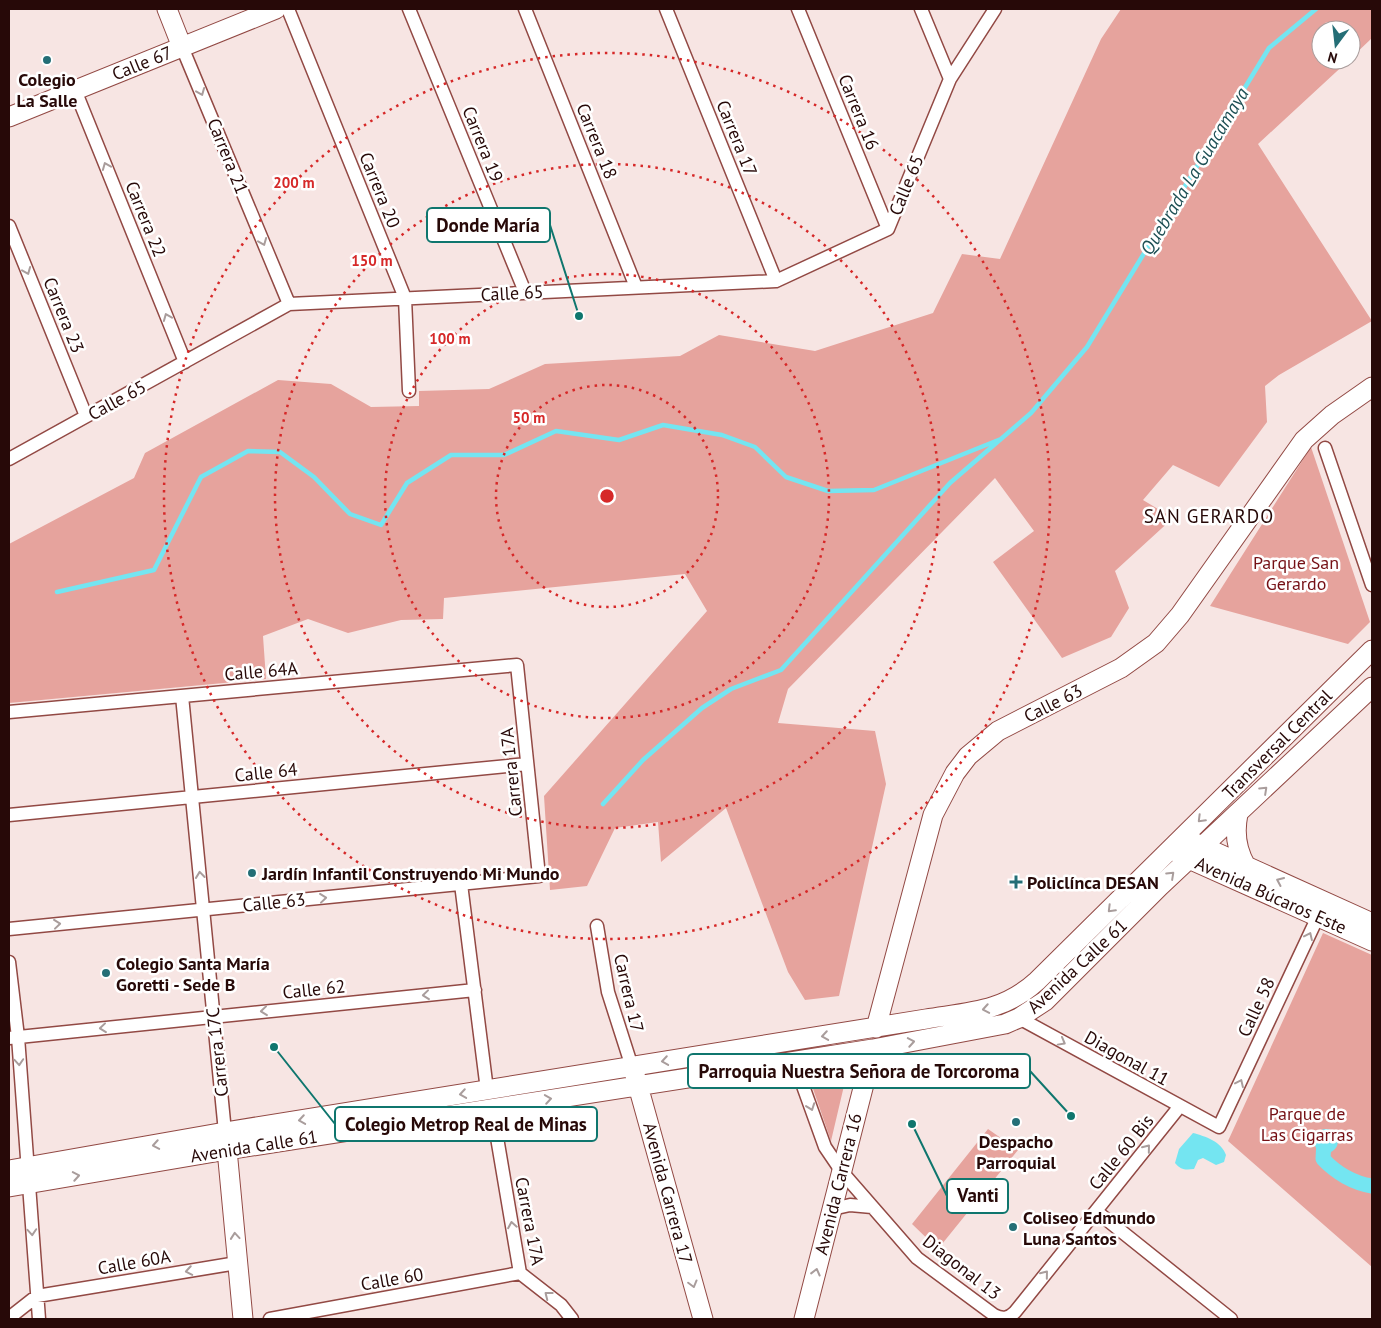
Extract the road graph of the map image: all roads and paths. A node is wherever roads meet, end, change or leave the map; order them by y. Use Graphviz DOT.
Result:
graph roads {
  1 [pos="167,9"];
  2 [pos="276,9"];
  3 [pos="288,9"];
  4 [pos="409,9"];
  5 [pos="525,9"];
  6 [pos="666,9"];
  7 [pos="798,9"];
  8 [pos="921,9"];
  9 [pos="994,9"];
  10 [pos="182,47"];
  11 [pos="950,79"];
  12 [pos="75,90"];
  13 [pos="9,117"];
  14 [pos="9,226"];
  15 [pos="888,229"];
  16 [pos="776,281"];
  17 [pos="636,287"];
  18 [pos="525,292"];
  19 [pos="405,298"];
  20 [pos="289,304"];
  21 [pos="185,362"];
  22 [pos="1372,388"];
  23 [pos="409,391"];
  24 [pos="86,416"];
  25 [pos="1325,448"];
  26 [pos="9,459"];
  27 [pos="1372,586"];
  28 [pos="1372,650"];
  29 [pos="517,665"];
  30 [pos="1372,688"];
  31 [pos="182,696"];
  32 [pos="9,712"];
  33 [pos="527,764"];
  34 [pos="192,797"];
  35 [pos="1238,814"];
  36 [pos="9,815"];
  37 [pos="1176,844"];
  38 [pos="1196,853"];
  39 [pos="1246,866"];
  40 [pos="539,876"];
  41 [pos="461,884"];
  42 [pos="1322,909"];
  43 [pos="203,910"];
  44 [pos="1372,923"];
  45 [pos="597,926"];
  46 [pos="9,929"];
  47 [pos="1372,941"];
  48 [pos="9,962"];
  49 [pos="475,990"];
  50 [pos="214,1017"];
  51 [pos="1019,1018"];
  52 [pos="876,1028"];
  53 [pos="13,1037"];
  54 [pos="873,1049"];
  55 [pos="794,1061"];
  56 [pos="632,1067"];
  57 [pos="638,1085"];
  58 [pos="490,1099"];
  59 [pos="1180,1106"];
  60 [pos="1219,1127"];
  61 [pos="226,1141"];
  62 [pos="9,1170"];
  63 [pos="842,1172"];
  64 [pos="28,1175"];
  65 [pos="9,1187"];
  66 [pos="872,1207"];
  67 [pos="832,1209"];
  68 [pos="1096,1211"];
  69 [pos="237,1263"];
  70 [pos="520,1273"];
  71 [pos="37,1296"];
  72 [pos="1015,1312"];
  73 [pos="9,1318"];
  74 [pos="39,1319"];
  75 [pos="243,1319"];
  76 [pos="270,1319"];
  77 [pos="572,1319"];
  78 [pos="702,1319"];
  79 [pos="804,1319"];
  80 [pos="1231,1319"];
  1 -- 10 [label="main road, Carrera 21"];
  2 -- 10 [label="main road, Calle 67"];
  3 -- 19 [label="street, Carrera 20"];
  4 -- 18 [label="street, Carrera 19"];
  5 -- 17 [label="street, Carrera 18"];
  6 -- 16 [label="street, Carrera 17"];
  7 -- 15 [label="street, Carrera 16"];
  8 -- 11 [label="street"];
  9 -- 11 [label="street, Calle 65"];
  10 -- 12 [label="main road, Calle 67"];
  10 -- 20 [label="street, Carrera 21, one-way"];
  11 -- 15 [label="street, Calle 65"];
  12 -- 13 [label="main road, Calle 67"];
  21 -- 12 [label="street, Carrera 22, one-way"];
  14 -- 24 [label="street, Carrera 23, one-way"];
  15 -- 16 [label="street, Calle 65"];
  16 -- 17 [label="street, Calle 65"];
  17 -- 18 [label="street, Calle 65"];
  18 -- 19 [label="street, Calle 65"];
  19 -- 20 [label="street, Calle 65"];
  19 -- 23 [label="street, Carrera 20"];
  20 -- 21 [label="street, Calle 65"];
  21 -- 24 [label="street, Calle 65"];
  22 -- 52 [label="main road, Calle 63"];
  24 -- 26 [label="street, Calle 65"];
  25 -- 27 [label="street"];
  28 -- 37 [label="main road, Transversal Central, one-way"];
  29 -- 31 [label="street, Calle 64A"];
  29 -- 33 [label="street, Carrera 17A"];
  35 -- 30 [label="main road, Transversal Central, one-way"];
  31 -- 32 [label="street, Calle 64A"];
  31 -- 34 [label="street, Carrera 17C"];
  33 -- 34 [label="street, Calle 64"];
  33 -- 40 [label="street, Carrera 17A"];
  34 -- 36 [label="street, Calle 64"];
  43 -- 34 [label="street, Carrera 17C, one-way"];
  35 -- 38 [label="main road, Transversal Central"];
  35 -- 39 [label="main road"];
  37 -- 38 [label="main road, Avenida Búcaros Este"];
  37 -- 52 [label="main road, Avenida Calle 61, one-way"];
  38 -- 39 [label="main road, Avenida Búcaros Este"];
  38 -- 42 [label="main road, Avenida Búcaros Este"];
  51 -- 38 [label="main road, Avenida Calle 61, one-way"];
  42 -- 39 [label="main road, Avenida Búcaros Este, one-way"];
  40 -- 41 [label="street, Calle 63"];
  43 -- 41 [label="street, Calle 63, one-way"];
  41 -- 49 [label="street, Carrera 17A"];
  42 -- 44 [label="main road, Avenida Búcaros Este"];
  42 -- 47 [label="main road, Avenida Búcaros Este"];
  60 -- 42 [label="street, Calle 58, one-way"];
  46 -- 43 [label="street, Calle 63, one-way"];
  43 -- 50 [label="street, Carrera 17C"];
  45 -- 56 [label="street, Carrera 17"];
  48 -- 53 [label="street"];
  49 -- 50 [label="street, Calle 62, one-way"];
  49 -- 58 [label="street, Carrera 17A"];
  50 -- 53 [label="street, Calle 62, one-way"];
  50 -- 61 [label="street, Carrera 17C"];
  54 -- 51 [label="main road, Avenida Calle 61, one-way"];
  51 -- 59 [label="street, Diagonal 11, one-way"];
  52 -- 56 [label="main road, Avenida Calle 61, one-way"];
  53 -- 64 [label="street, one-way"];
  54 -- 55 [label="main road, Avenida Calle 61"];
  54 -- 63 [label="main road, Avenida Carrera 16"];
  55 -- 57 [label="main road, Avenida Calle 61"];
  55 -- 63 [label="street, one-way"];
  56 -- 57 [label="main road, Avenida Carrera 17"];
  56 -- 58 [label="main road, Avenida Calle 61"];
  58 -- 57 [label="main road, Avenida Calle 61, one-way"];
  57 -- 78 [label="main road, Avenida Carrera 17, one-way"];
  58 -- 61 [label="main road, Avenida Calle 61"];
  70 -- 58 [label="street, Carrera 17A, one-way"];
  59 -- 60 [label="street, Diagonal 11"];
  68 -- 59 [label="street, Calle 60 Bis, one-way"];
  61 -- 64 [label="main road, Avenida Calle 61"];
  69 -- 61 [label="main road, Carrera 17C, one-way"];
  62 -- 64 [label="main road, Avenida Calle 61"];
  63 -- 66 [label="street, Diagonal 13"];
  63 -- 67 [label="main road, Avenida Carrera 16"];
  64 -- 65 [label="main road, Avenida Calle 61"];
  64 -- 71 [label="street, one-way"];
  66 -- 67 [label="street"];
  66 -- 72 [label="street, Diagonal 13"];
  79 -- 67 [label="main road, Avenida Carrera 16, one-way"];
  72 -- 68 [label="street, Calle 60 Bis, one-way"];
  68 -- 80 [label="street"];
  69 -- 71 [label="street, Calle 60A, one-way"];
  69 -- 75 [label="main road, Carrera 17C"];
  70 -- 76 [label="street, Calle 60"];
  77 -- 70 [label="street, Carrera 17A, one-way"];
  71 -- 73 [label="street"];
  71 -- 74 [label="street"];
}
